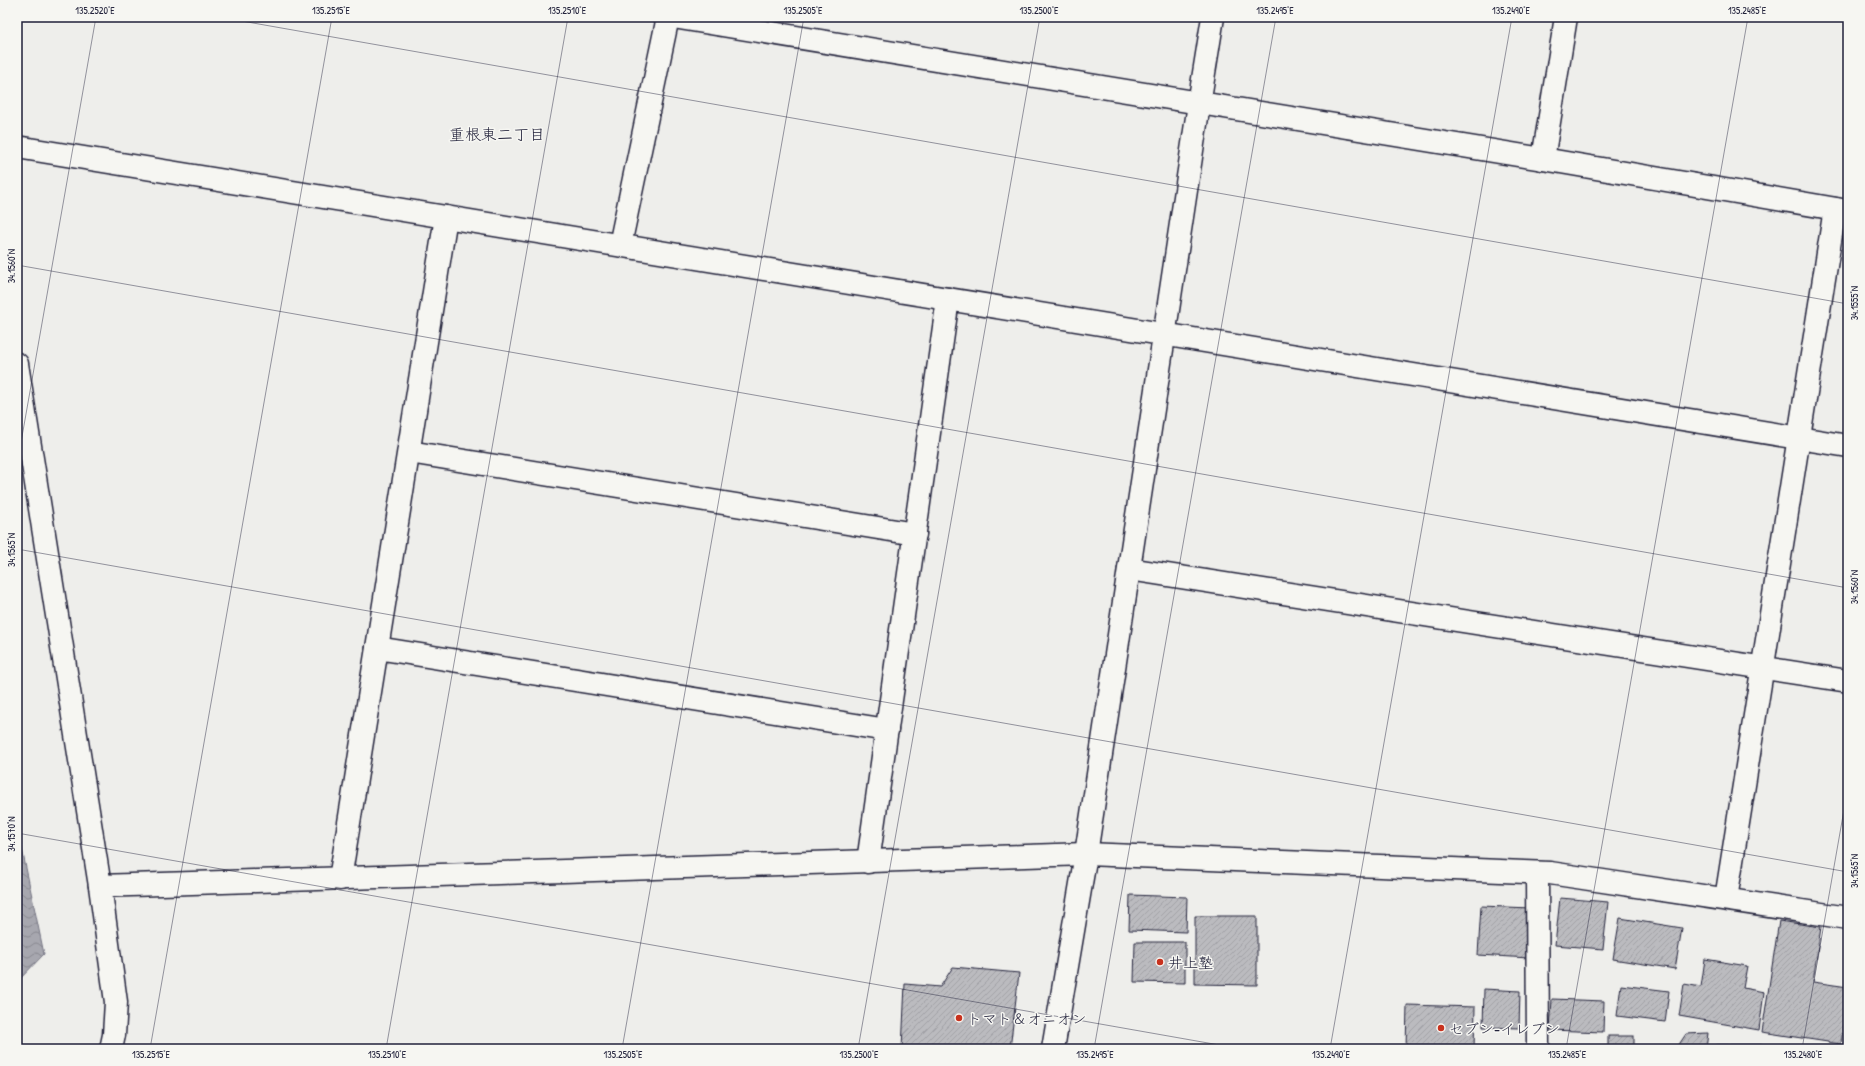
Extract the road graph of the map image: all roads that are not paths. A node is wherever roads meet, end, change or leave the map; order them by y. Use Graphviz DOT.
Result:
graph roads {
  1 [pos="668,17"];
  2 [pos="674,17"];
  3 [pos="1213,17"];
  4 [pos="1566,17"];
  5 [pos="1199,104"];
  6 [pos="17,147"];
  7 [pos="1544,159"];
  8 [pos="1842,210"];
  9 [pos="446,217"];
  10 [pos="620,246"];
  11 [pos="948,299"];
  12 [pos="1164,335"];
  13 [pos="17,364"];
  14 [pos="1799,438"];
  15 [pos="1848,446"];
  16 [pos="409,452"];
  17 [pos="915,534"];
  18 [pos="1129,568"];
  19 [pos="377,648"];
  20 [pos="1763,667"];
  21 [pos="1848,681"];
  22 [pos="887,730"];
  23 [pos="1086,854"];
  24 [pos="868,862"];
  25 [pos="1537,873"];
  26 [pos="340,879"];
  27 [pos="100,886"];
  28 [pos="1726,899"];
  29 [pos="1848,918"];
  30 [pos="112,1049"];
  31 [pos="1053,1049"];
  32 [pos="1538,1049"];
  1 -- 10 [label="street"];
  2 -- 5 [label="street"];
  3 -- 5 [label="street"];
  4 -- 7 [label="street"];
  5 -- 7 [label="street"];
  5 -- 12 [label="street"];
  6 -- 9 [label="street"];
  7 -- 8 [label="street"];
  8 -- 14 [label="street"];
  9 -- 10 [label="street"];
  9 -- 16 [label="street"];
  10 -- 11 [label="street"];
  11 -- 12 [label="street"];
  11 -- 17 [label="street"];
  12 -- 14 [label="street"];
  12 -- 18 [label="street"];
  13 -- 27 [label="street"];
  14 -- 15 [label="street"];
  14 -- 20 [label="street"];
  16 -- 17 [label="street"];
  16 -- 19 [label="street"];
  17 -- 22 [label="street"];
  18 -- 20 [label="street"];
  18 -- 23 [label="street"];
  19 -- 22 [label="street"];
  19 -- 26 [label="street"];
  20 -- 21 [label="street"];
  20 -- 28 [label="street"];
  22 -- 24 [label="street"];
  23 -- 24 [label="street"];
  23 -- 25 [label="street"];
  23 -- 31 [label="street"];
  24 -- 26 [label="street"];
  25 -- 28 [label="street"];
  25 -- 32 [label="street"];
  26 -- 27 [label="street"];
  27 -- 30 [label="street"];
  28 -- 29 [label="street"];
}
